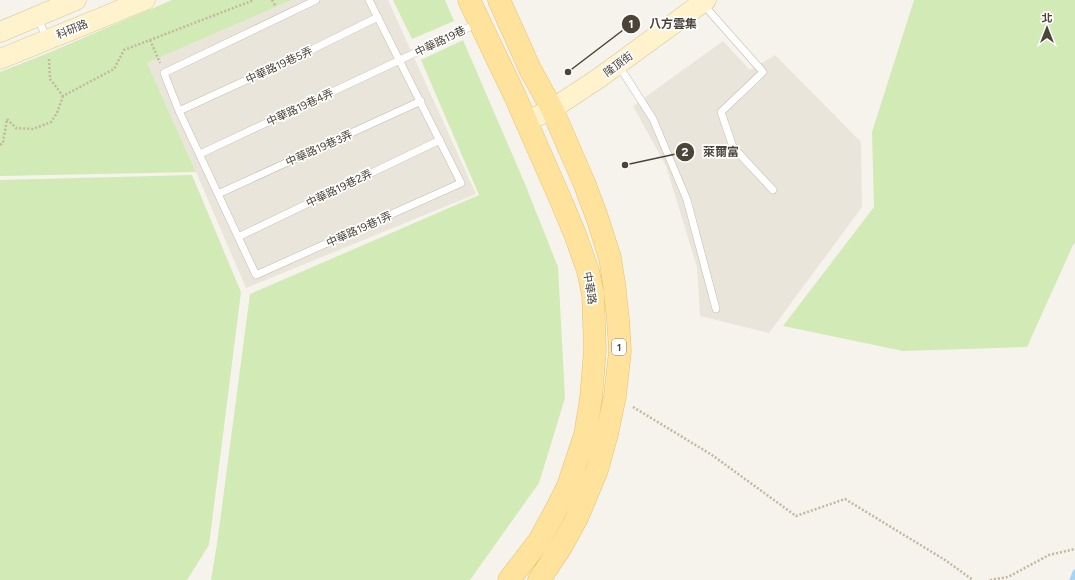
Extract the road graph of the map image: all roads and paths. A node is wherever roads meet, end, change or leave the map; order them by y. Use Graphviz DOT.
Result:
graph roads {
  1 [pos="76,0"];
  2 [pos="145,0"];
  3 [pos="254,0"];
  4 [pos="316,0"];
  5 [pos="369,0"];
  6 [pos="470,0"];
  7 [pos="499,0"];
  8 [pos="704,2"];
  9 [pos="37,16"];
  10 [pos="378,17"];
  11 [pos="480,22"];
  12 [pos="0,32"];
  13 [pos="150,40"];
  14 [pos="48,46"];
  15 [pos="0,59"];
  16 [pos="400,60"];
  17 [pos="618,64"];
  18 [pos="164,73"];
  19 [pos="63,96"];
  20 [pos="421,101"];
  21 [pos="552,109"];
  22 [pos="179,110"];
  23 [pos="527,121"];
  24 [pos="440,140"];
  25 [pos="0,145"];
  26 [pos="200,154"];
  27 [pos="773,190"];
  28 [pos="218,194"];
  29 [pos="238,237"];
  30 [pos="716,309"];
  31 [pos="615,396"];
  32 [pos="1075,549"];
  33 [pos="509,580"];
  34 [pos="539,580"];
  35 [pos="973,580"];
  36 [pos="990,580"];
  1 -- 9 [label="street"];
  2 -- 14 [label="street, 科研路"];
  3 -- 13 [label="path"];
  4 -- 18 [label="lane"];
  5 -- 10 [label="lane"];
  6 -- 11 [label="main road, 中華路"];
  7 -- 21 [label="main road, 1"];
  8 -- 17 [label="street, 隆頂街"];
  8 -- 27 [label="lane"];
  9 -- 12 [label="street"];
  9 -- 14 [label="lane"];
  10 -- 16 [label="lane"];
  10 -- 22 [label="lane, 中華路19巷5弄"];
  11 -- 16 [label="lane, 中華路19巷"];
  11 -- 23 [label="main road, 中華路"];
  13 -- 18 [label="path"];
  13 -- 19 [label="path"];
  14 -- 15 [label="street, 科研路"];
  14 -- 19 [label="path"];
  16 -- 20 [label="lane"];
  16 -- 26 [label="lane, 中華路19巷4弄"];
  17 -- 21 [label="street, 隆頂街"];
  17 -- 30 [label="lane"];
  18 -- 22 [label="lane"];
  19 -- 25 [label="path"];
  20 -- 24 [label="lane"];
  20 -- 28 [label="lane, 中華路19巷3弄"];
  21 -- 23 [label="street, 隆頂街"];
  21 -- 31 [label="main road, 1"];
  22 -- 26 [label="lane"];
  23 -- 33 [label="main road, 中華路"];
  24 -- 29 [label="lane, 中華路19巷2弄"];
  24 -- 29 [label="lane, 中華路19巷1弄"];
  26 -- 28 [label="lane"];
  28 -- 29 [label="lane"];
  31 -- 34 [label="main road, 1"];
  31 -- 35 [label="path"];
  32 -- 36 [label="path"];
}
